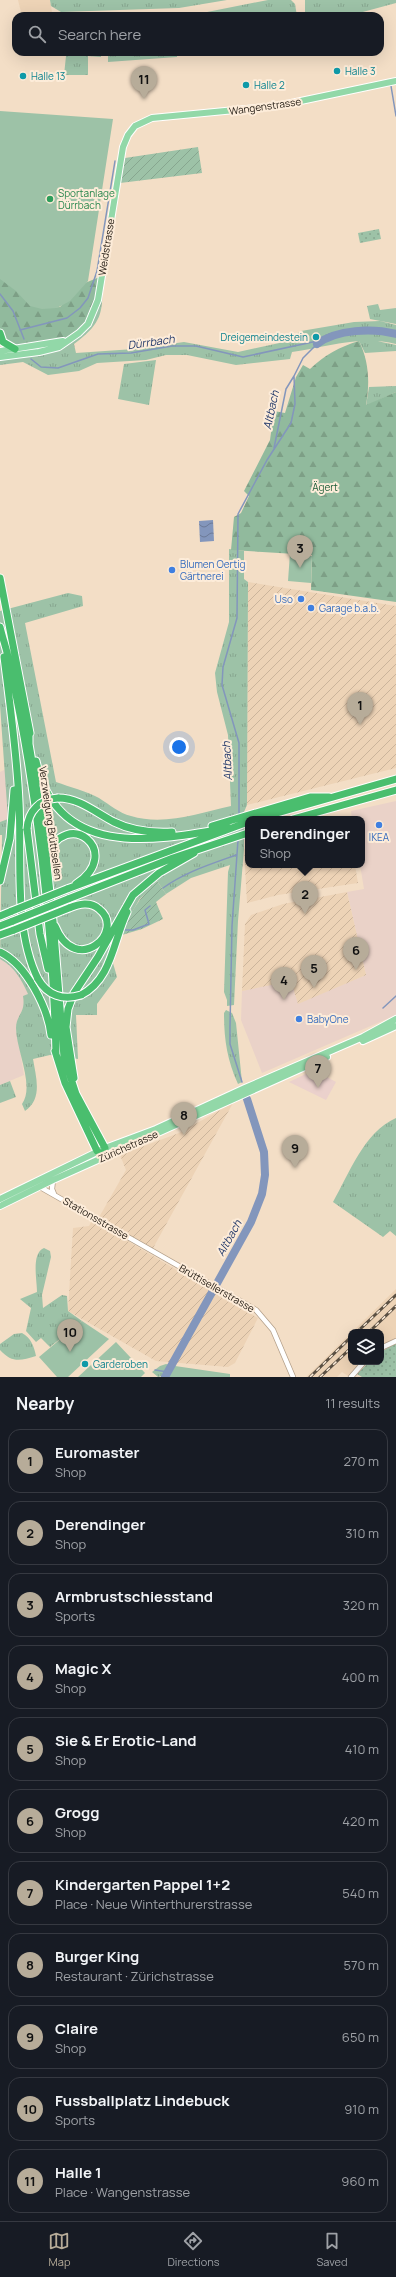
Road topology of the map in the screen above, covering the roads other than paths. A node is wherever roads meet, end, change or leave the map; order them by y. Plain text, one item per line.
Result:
1 (396, 81) edge
2 (135, 126) joint
3 (0, 336) edge
4 (70, 339) junction
5 (15, 349) junction
6 (0, 350) edge
7 (11, 356) junction
8 (0, 357) edge
9 (0, 578) edge
10 (0, 628) edge
11 (2, 639) junction
12 (29, 729) junction
13 (14, 750) junction
14 (396, 779) edge
15 (396, 790) edge
16 (329, 797) junction
17 (245, 816) edge
18 (245, 816) edge
19 (266, 816) edge
20 (304, 816) edge
21 (245, 823) edge
22 (230, 827) junction
23 (245, 835) edge
24 (194, 853) junction
25 (47, 859) junction
26 (0, 880) edge
27 (142, 888) junction
28 (67, 889) junction
29 (0, 916) edge
30 (53, 921) junction
31 (0, 926) edge
32 (0, 936) edge
33 (0, 952) edge
34 (52, 987) junction
35 (396, 1019) edge
36 (396, 1026) edge
37 (56, 1054) junction
38 (257, 1086) junction
39 (82, 1103) junction
40 (105, 1148) junction
41 (97, 1151) junction
42 (104, 1156) junction
43 (53, 1180) junction
44 (38, 1184) junction
45 (54, 1194) junction
46 (0, 1199) edge
47 (0, 1206) edge
48 (152, 1250) joint
49 (396, 1341) edge
50 (384, 1347) edge
51 (361, 1365) edge
52 (293, 1377) edge
53 (351, 1377) edge

1 - 2 main road, Wangenstrasse
2 - 4 main road, Weidstrasse
3 - 5 highway
3 - 6 highway
4 - 5 main road, Weidstrasse
4 - 7 main road, Weidstrasse
5 - 6 main road, Weidstrasse
6 - 7 main road
7 - 8 main road, Weidstrasse
9 - 12 highway
10 - 11 highway
11 - 13 highway
11 - 34 highway
12 - 22 highway
12 - 25 highway, Verzweigung Brüttisellen
13 - 26 highway
13 - 27 highway, bridge
14 - 16 highway
15 - 20 highway
16 - 17 highway, bridge
16 - 19 highway
18 - 34 highway, bridge
21 - 22 highway
22 - 28 highway
23 - 24 highway
24 - 27 highway
24 - 31 highway, bridge
25 - 28 highway
25 - 30 highway, Verzweigung Brüttisellen
27 - 39 highway
28 - 29 highway, bridge
30 - 32 highway, bridge
30 - 39 highway, Verzweigung Brüttisellen
33 - 37 highway
34 - 37 highway
35 - 38 main road
36 - 38 main road
37 - 41 highway
38 - 40 main road, Zürichstrasse
38 - 42 main road, Zürichstrasse
39 - 40 highway
40 - 41 main road, Zürichstrasse
40 - 42 highway
41 - 42 highway
41 - 44 main road, Zürichstrasse
42 - 43 main road, Zürichstrasse
43 - 44 main road, Zürichstrasse
43 - 45 street
44 - 45 street, Stationsstrasse
44 - 46 main road, Zürichstrasse
44 - 47 main road, Zürichstrasse
45 - 48 street, Stationsstrasse
48 - 52 street, Brüttisellerstrasse
49 - 50 street
51 - 53 street

